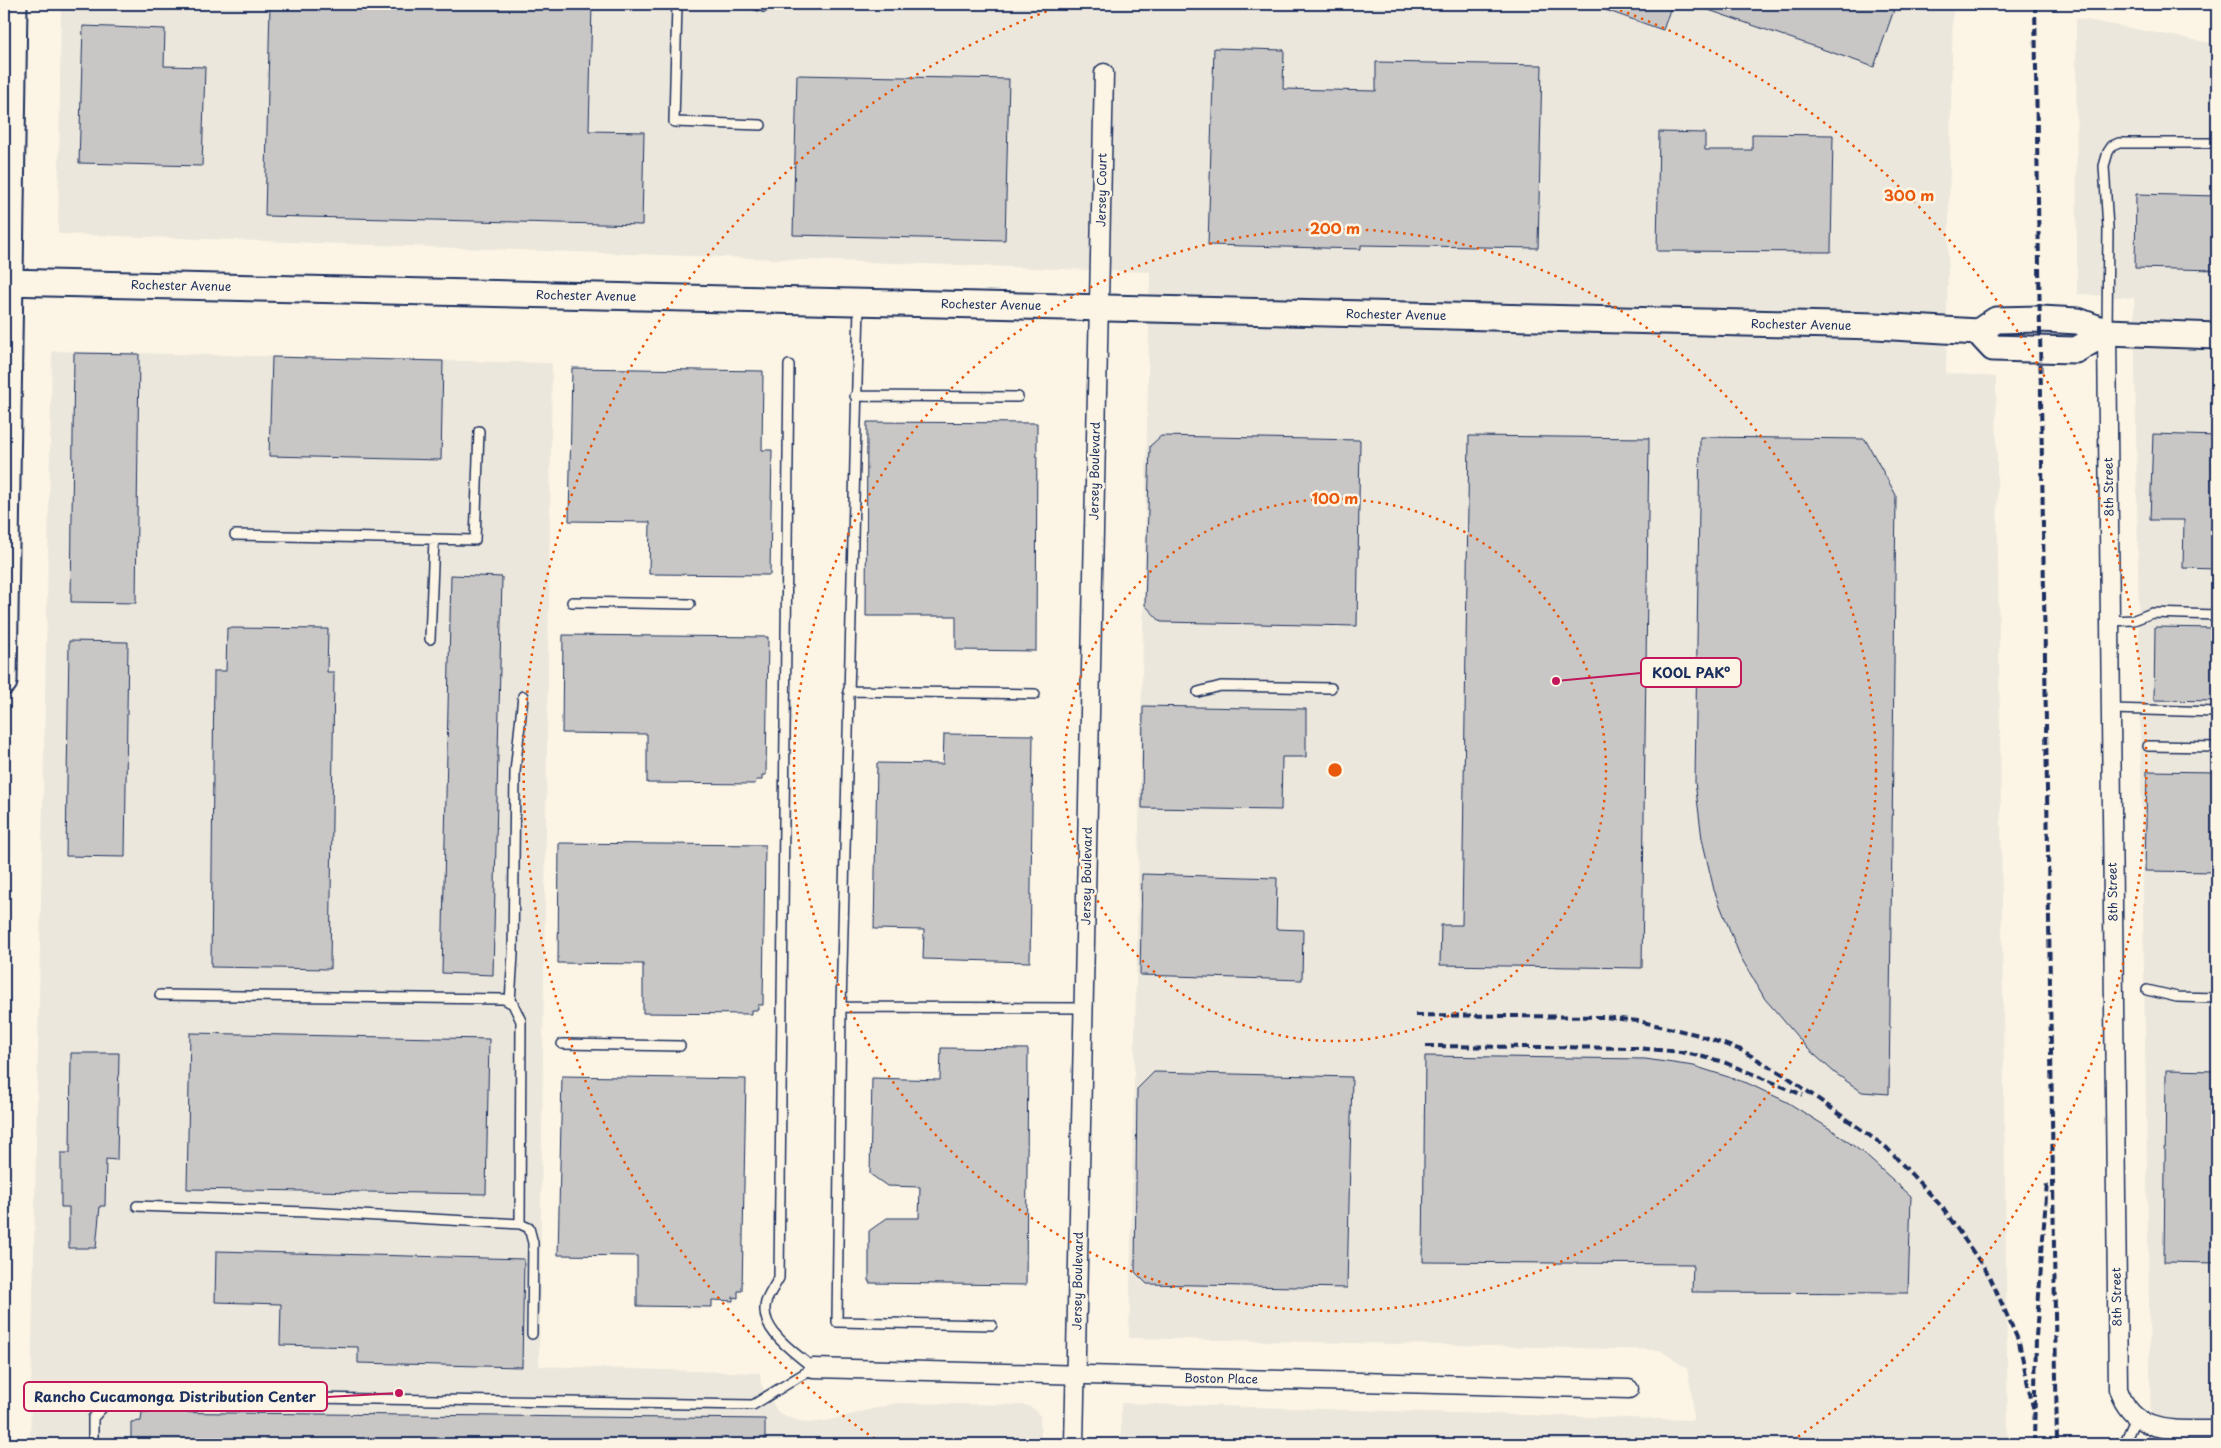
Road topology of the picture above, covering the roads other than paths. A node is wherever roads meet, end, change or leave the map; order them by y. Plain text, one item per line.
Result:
1 (14, 4) edge
2 (677, 4) edge
3 (754, 4) edge
4 (764, 7) dead end
5 (1104, 73) dead end
6 (761, 125) dead end
7 (2217, 143) edge
8 (7, 282) edge
9 (859, 302) junction
10 (1099, 308) junction
11 (2107, 332) junction
12 (2217, 336) edge
13 (789, 365) dead end
14 (855, 396) junction
15 (1018, 398) dead end
16 (479, 431) dead end
17 (235, 535) dead end
18 (434, 539) junction
19 (572, 602) dead end
20 (690, 604) dead end
21 (2217, 615) edge
22 (2110, 621) junction
23 (430, 639) dead end
24 (4, 682) edge
25 (1331, 688) dead end
26 (848, 691) junction
27 (1198, 692) dead end
28 (1035, 694) dead end
29 (523, 696) dead end
30 (2111, 709) junction
31 (2217, 712) edge
32 (2148, 746) dead end
33 (2217, 747) edge
34 (2147, 990) dead end
35 (160, 995) dead end
36 (2217, 998) edge
37 (510, 1002) junction
38 (841, 1007) junction
39 (1084, 1008) junction
40 (562, 1044) dead end
41 (680, 1046) dead end
42 (137, 1206) dead end
43 (520, 1224) junction
44 (992, 1325) dead end
45 (532, 1334) dead end
46 (813, 1368) junction
47 (1076, 1375) junction
48 (1630, 1389) dead end
49 (2136, 1417) junction
50 (2217, 1430) edge
51 (93, 1444) edge
52 (1074, 1444) edge
53 (2124, 1444) edge

1 - 8 main road
2 - 6 lane
3 - 4 lane
5 - 10 street, Jersey Court
7 - 11 lane
8 - 9 main road, Rochester Avenue
8 - 24 main road
9 - 10 main road, Rochester Avenue
9 - 14 lane
10 - 11 main road, Rochester Avenue
10 - 39 street, Jersey Boulevard
11 - 12 main road, Rochester Avenue
11 - 22 street, 8th Street
13 - 46 lane
14 - 15 lane
14 - 26 lane
16 - 18 lane
17 - 18 lane
18 - 23 lane
19 - 20 lane
21 - 22 lane
22 - 30 street, 8th Street
25 - 27 lane
26 - 28 lane
26 - 38 lane
29 - 37 lane
30 - 31 lane
30 - 49 street, 8th Street
32 - 33 lane
34 - 36 lane
35 - 37 lane
37 - 43 lane
38 - 39 lane
38 - 44 lane
39 - 47 street, Jersey Boulevard
40 - 41 lane
42 - 43 lane
43 - 45 lane
46 - 47 street, Boston Place
46 - 51 lane
47 - 48 street, Boston Place
47 - 52 street, Jersey Boulevard
49 - 50 street
49 - 53 lane

